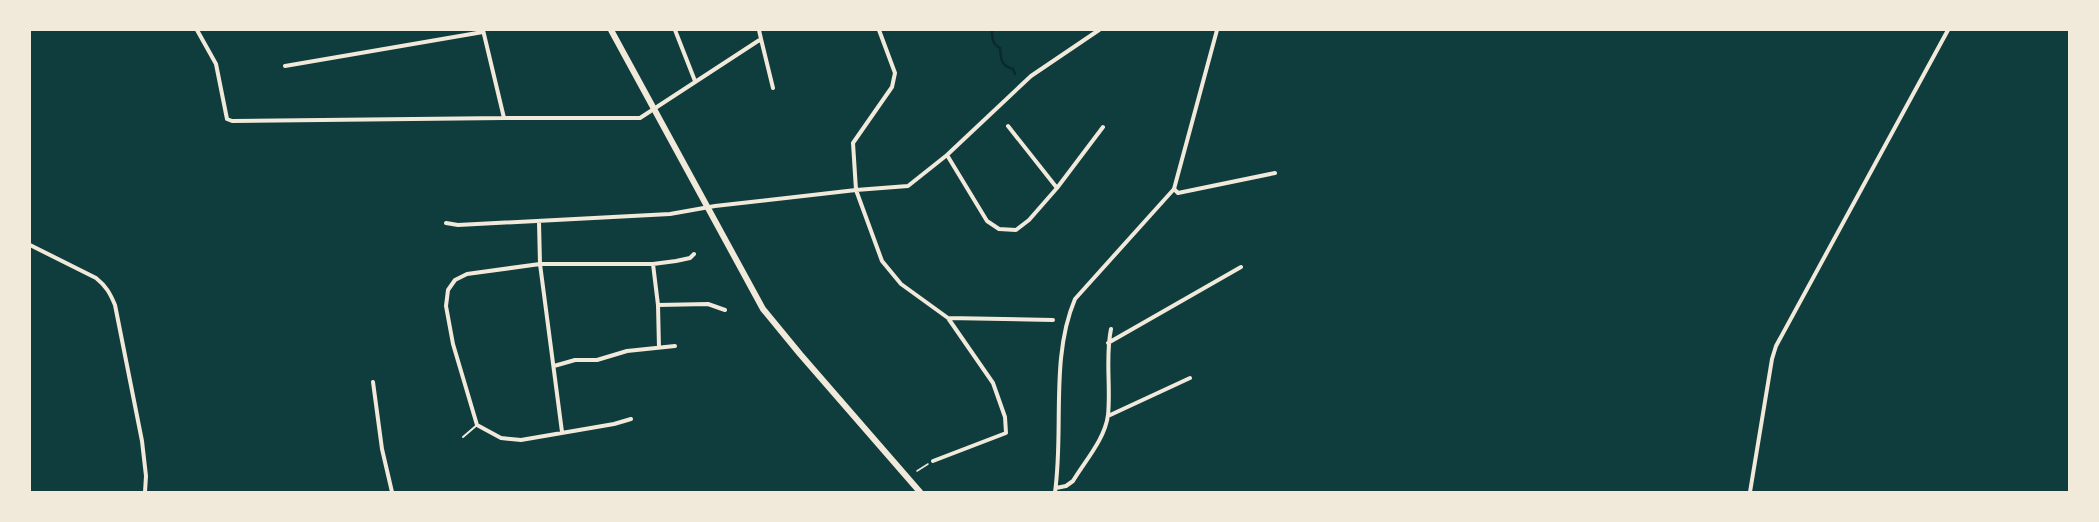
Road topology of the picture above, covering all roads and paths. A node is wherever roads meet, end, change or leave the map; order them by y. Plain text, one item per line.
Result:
1 (197, 30) edge
2 (611, 30) edge
3 (675, 30) edge
4 (759, 30) edge
5 (879, 30) edge
6 (1099, 30) edge
7 (1217, 30) edge
8 (1948, 30) edge
9 (483, 31) edge
10 (761, 39) junction
11 (285, 66) dead end
12 (695, 81) junction
13 (774, 88) dead end
14 (654, 110) junction
15 (504, 118) junction
16 (1008, 126) dead end
17 (1103, 127) dead end
18 (947, 155) junction
19 (1275, 173) dead end
20 (1057, 188) junction
21 (1174, 189) junction
22 (856, 190) junction
23 (707, 208) junction
24 (540, 222) junction
25 (446, 223) dead end
26 (30, 245) edge
27 (694, 254) dead end
28 (540, 264) junction
29 (653, 264) junction
30 (1241, 267) dead end
31 (658, 305) junction
32 (726, 310) dead end
33 (948, 318) junction
34 (1053, 320) dead end
35 (1112, 329) dead end
36 (1108, 343) junction
37 (675, 346) dead end
38 (658, 348) junction
39 (554, 366) junction
40 (1190, 378) dead end
41 (373, 382) dead end
42 (1108, 416) junction
43 (632, 419) dead end
44 (477, 425) junction
45 (562, 432) junction
46 (463, 437) dead end
47 (933, 461) joint
48 (917, 471) dead end
49 (1055, 490) edge
50 (145, 492) edge
51 (392, 492) edge
52 (920, 492) edge
53 (1750, 492) edge

1 - 15 street
2 - 14 main road
3 - 12 street
4 - 10 street
5 - 22 street
6 - 18 street
7 - 21 street
8 - 53 street
9 - 11 street
9 - 15 street
10 - 12 street
10 - 13 street
12 - 14 street
14 - 15 street
14 - 23 main road
16 - 20 street
17 - 20 street
18 - 20 street
18 - 22 street
19 - 21 street
21 - 49 street
22 - 23 street
22 - 33 street
23 - 24 street
23 - 52 main road
24 - 25 street
24 - 28 street
26 - 50 street
27 - 29 street
28 - 29 street
28 - 39 street
28 - 44 street
29 - 31 street
30 - 36 street
31 - 32 street
31 - 38 street
33 - 34 street
33 - 47 street
35 - 36 street
36 - 42 street
37 - 38 street
38 - 39 street
39 - 45 street
40 - 42 street
41 - 51 street
42 - 49 street
43 - 45 street
44 - 45 street
44 - 46 lane
47 - 48 path

